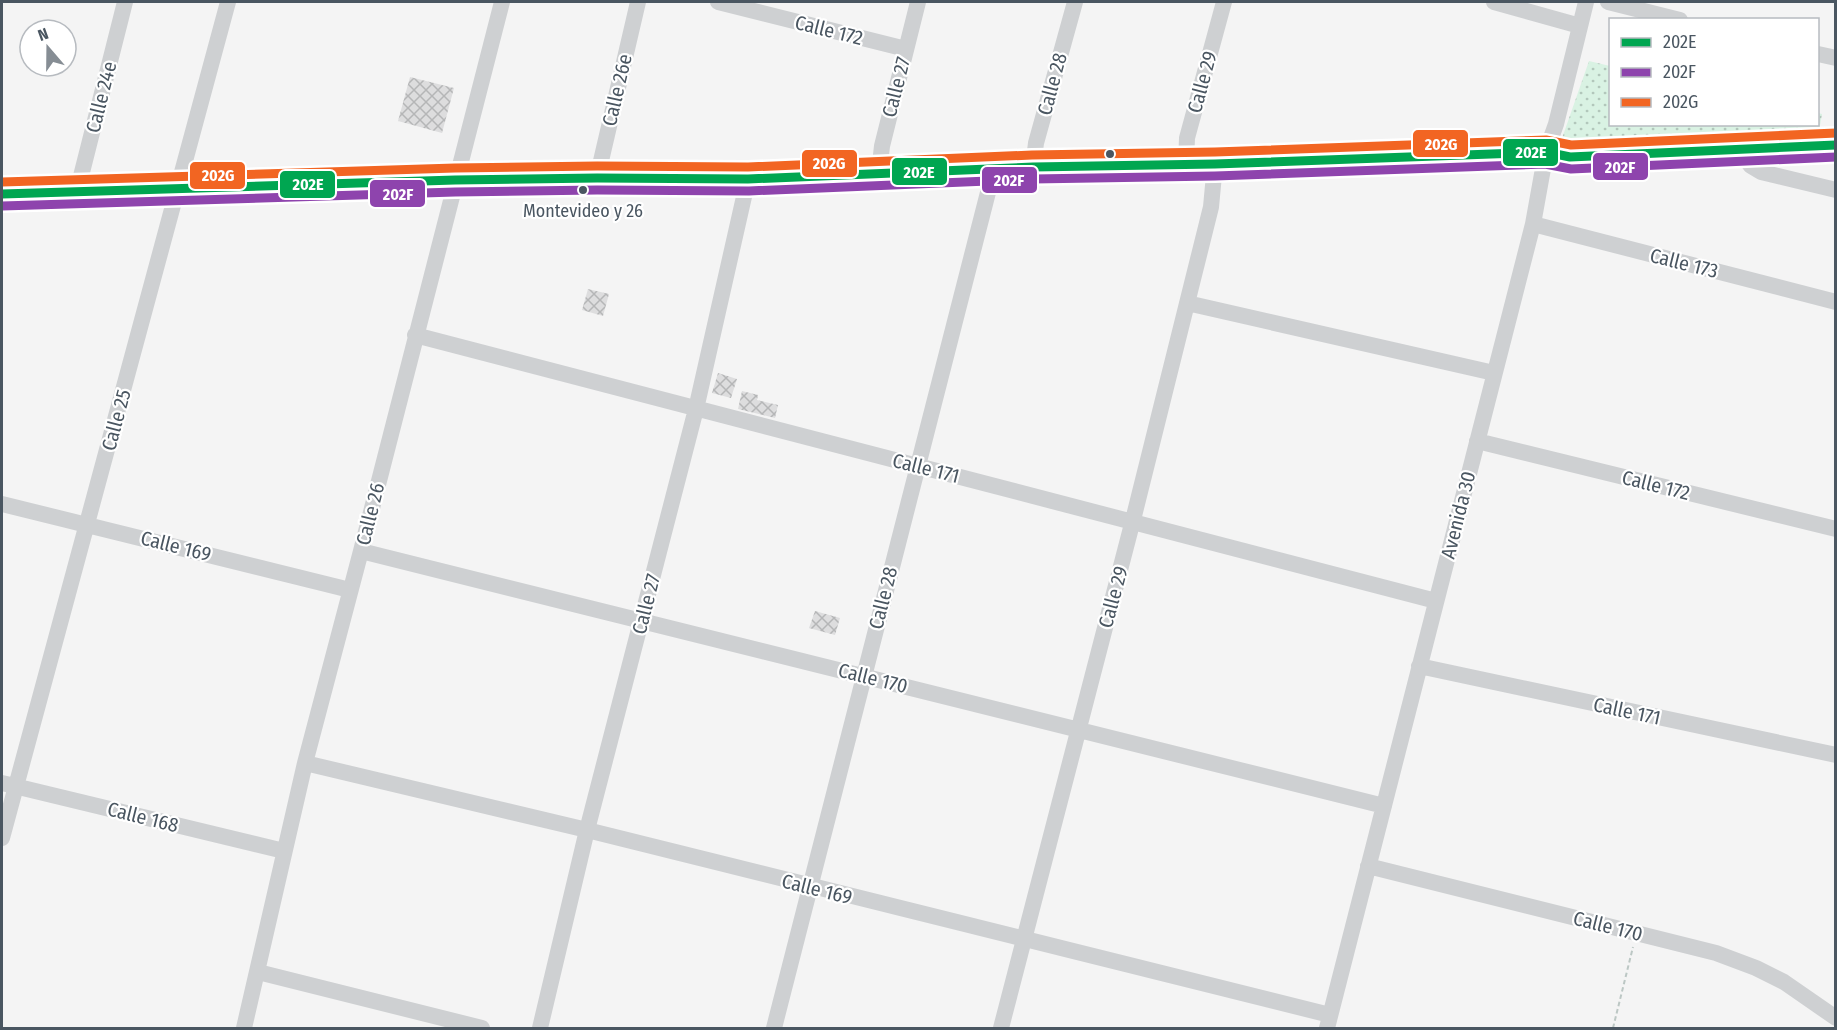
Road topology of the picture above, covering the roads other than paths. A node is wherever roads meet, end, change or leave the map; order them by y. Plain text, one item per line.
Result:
1 (125, 2) edge
2 (228, 2) edge
3 (502, 2) edge
4 (638, 2) edge
5 (718, 2) edge
6 (918, 2) edge
7 (1075, 2) edge
8 (1224, 2) edge
9 (1494, 2) edge
10 (1586, 2) edge
11 (1608, 2) edge
12 (1672, 18) edge
13 (1580, 26) junction
14 (906, 49) junction
15 (1819, 54) edge
16 (1836, 58) edge
17 (1836, 145) edge
18 (1737, 148) junction
19 (1546, 152) junction
20 (1186, 163) junction
21 (1215, 164) junction
22 (1034, 167) junction
23 (994, 169) junction
24 (879, 173) junction
25 (597, 178) junction
26 (748, 179) junction
27 (455, 180) junction
28 (179, 189) junction
29 (1836, 190) edge
30 (77, 192) junction
31 (2, 194) edge
32 (1533, 224) junction
33 (1836, 302) edge
34 (1187, 303) junction
35 (415, 335) junction
36 (1494, 373) junction
37 (696, 409) junction
38 (1477, 441) junction
39 (917, 466) junction
40 (2, 504) edge
41 (1133, 520) junction
42 (88, 524) junction
43 (1836, 529) edge
44 (361, 551) junction
45 (350, 590) junction
46 (1436, 602) junction
47 (641, 622) junction
48 (1419, 666) junction
49 (863, 675) junction
50 (1078, 730) junction
51 (1836, 755) edge
52 (305, 763) junction
53 (9, 784) edge
54 (1384, 806) junction
55 (587, 830) junction
56 (2, 838) edge
57 (284, 851) junction
58 (1368, 866) junction
59 (809, 887) junction
60 (1023, 939) junction
61 (258, 972) junction
62 (1836, 1018) edge
63 (1328, 1022) edge
64 (244, 1029) edge
65 (482, 1029) edge
66 (540, 1029) edge
67 (774, 1029) edge
68 (1001, 1029) edge

1 - 30 street, Calle 24e
2 - 28 street, Calle 25
3 - 27 street, Calle 26
4 - 25 street, Calle 26e
5 - 14 street, Calle 172
6 - 14 street, Calle 27
7 - 22 street, Calle 28
8 - 20 street, Calle 29
9 - 13 street
10 - 13 street, Avenida 30
11 - 12 street
13 - 19 street, Avenida 30
14 - 24 street, Calle 27
15 - 16 street
17 - 18 main road
18 - 19 main road
18 - 29 street
19 - 21 main road
19 - 32 street, Avenida 30
20 - 21 main road
20 - 22 main road
21 - 34 street, Calle 29
22 - 23 main road
23 - 24 main road
23 - 39 street, Calle 28
24 - 26 main road
25 - 26 main road
25 - 27 main road
26 - 37 street, Calle 27
27 - 28 main road
27 - 35 street, Calle 26
28 - 30 main road
28 - 42 street, Calle 25
30 - 31 main road
32 - 33 street, Calle 173
32 - 36 street, Avenida 30
34 - 36 street
34 - 41 street, Calle 29
35 - 37 street, Calle 171
35 - 44 street, Calle 26
36 - 38 street, Avenida 30
37 - 39 street, Calle 171
37 - 47 street, Calle 27
38 - 43 street, Calle 172
38 - 46 street, Avenida 30
39 - 41 street, Calle 171
39 - 49 street, Calle 28
40 - 42 street, Calle 169
41 - 46 street, Calle 171
41 - 50 street, Calle 29
42 - 45 street, Calle 169
42 - 53 street, Calle 25
44 - 45 street, Calle 26
44 - 47 street, Calle 170
45 - 52 street, Calle 26
46 - 48 street, Avenida 30
47 - 49 street, Calle 170
47 - 55 street, Calle 27
48 - 51 street, Calle 171
48 - 54 street, Avenida 30
49 - 50 street, Calle 170
49 - 59 street, Calle 28
50 - 54 street, Calle 170
50 - 60 street, Calle 29
52 - 55 street, Calle 169
52 - 57 street, Calle 26
53 - 56 street, Calle 25
53 - 57 street, Calle 168
54 - 58 street, Avenida 30
55 - 59 street, Calle 169
55 - 66 street, Calle 27
57 - 61 street, Calle 26
58 - 62 street, Calle 170
58 - 63 street, Avenida 30
59 - 60 street, Calle 169
59 - 67 street, Calle 28
60 - 63 street, Calle 169
60 - 68 street, Calle 29
61 - 64 street, Calle 26
61 - 65 street

